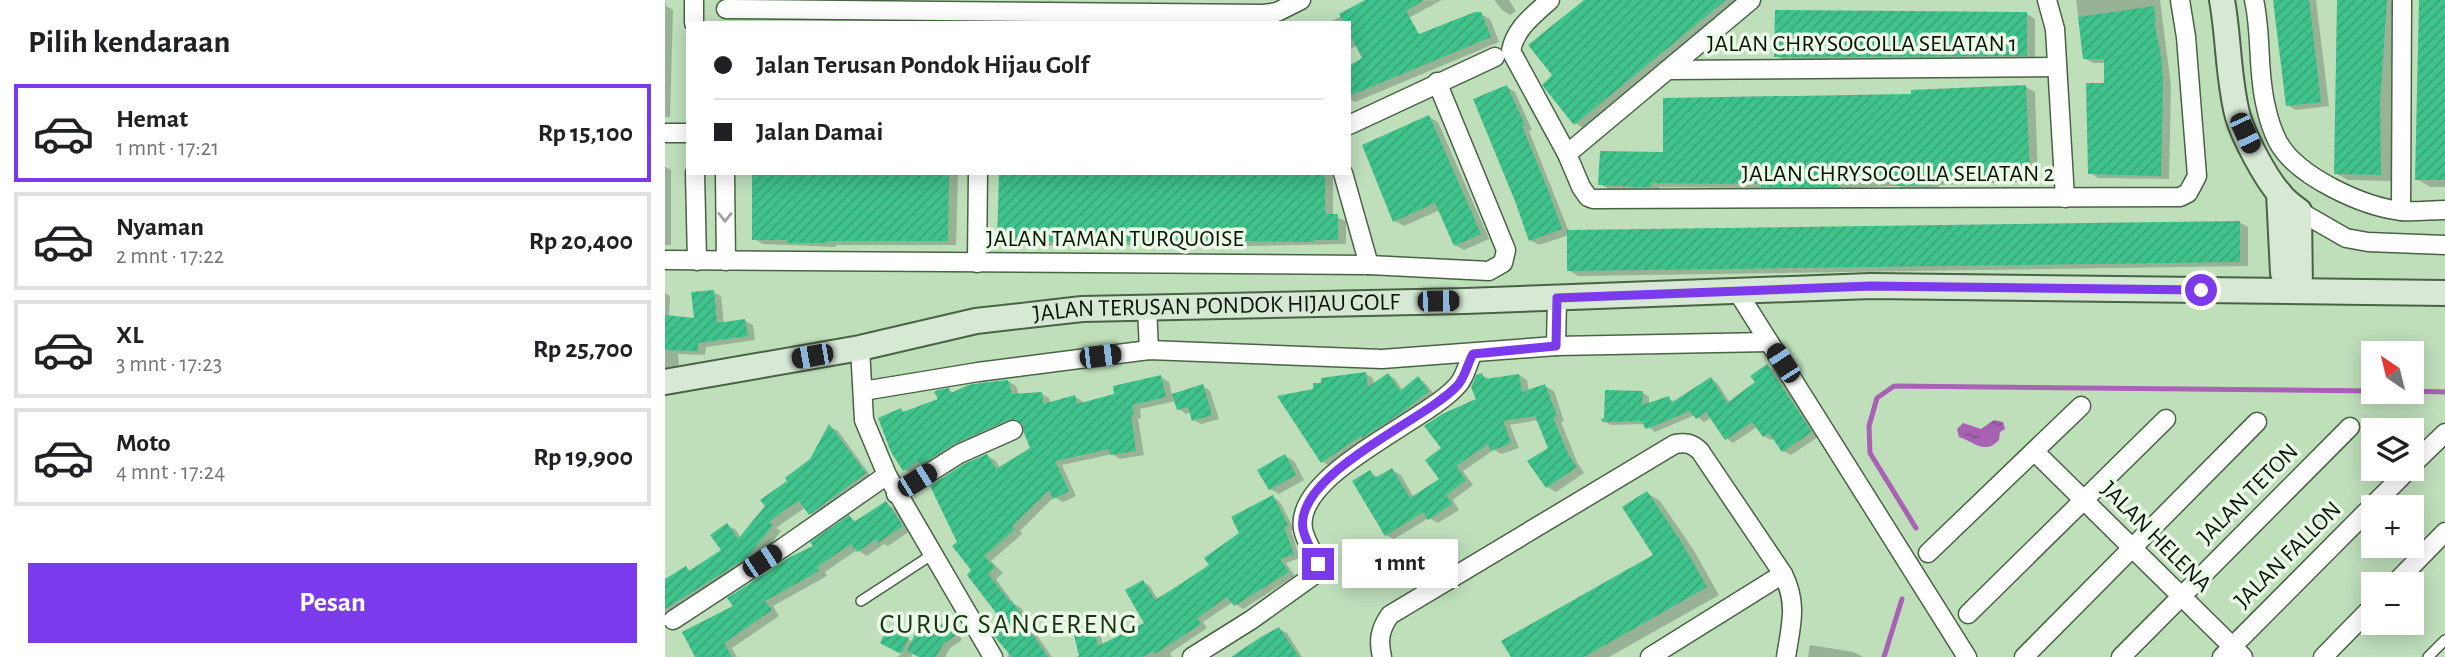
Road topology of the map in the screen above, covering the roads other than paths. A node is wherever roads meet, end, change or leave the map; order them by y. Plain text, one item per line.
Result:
1 (694, 0) edge
2 (1301, 0) edge
3 (1551, 0) edge
4 (1751, 0) edge
5 (2047, 0) edge
6 (2180, 0) edge
7 (2222, 0) edge
8 (2254, 0) edge
9 (2402, 0) edge
10 (1135, 6) edge
11 (726, 10) edge
12 (977, 17) edge
13 (1280, 17) edge
14 (694, 21) edge
15 (1495, 57) dead end
16 (2057, 67) junction
17 (1668, 70) junction
18 (1437, 82) junction
19 (1351, 124) edge
20 (665, 133) edge
21 (686, 133) edge
22 (1566, 154) junction
23 (695, 175) edge
24 (725, 175) edge
25 (978, 175) edge
26 (1344, 175) edge
27 (2279, 193) junction
28 (2065, 198) junction
29 (2445, 210) edge
30 (2299, 211) junction
31 (2401, 211) junction
32 (2445, 245) edge
33 (665, 260) edge
34 (697, 261) junction
35 (726, 261) junction
36 (977, 263) junction
37 (1369, 265) junction
38 (1737, 291) junction
39 (2292, 291) junction
40 (2445, 293) edge
41 (1557, 298) junction
42 (1147, 307) junction
43 (1769, 342) junction
44 (1556, 346) junction
45 (860, 348) junction
46 (1149, 349) junction
47 (1473, 354) junction
48 (665, 382) edge
49 (863, 391) junction
50 (2081, 406) dead end
51 (2166, 419) dead end
52 (2257, 422) dead end
53 (2350, 427) dead end
54 (1013, 430) dead end
55 (2445, 433) edge
56 (2034, 451) junction
57 (2424, 454) edge
58 (887, 475) junction
59 (2398, 481) edge
60 (896, 494) junction
61 (2083, 500) junction
62 (2445, 532) edge
63 (2132, 548) junction
64 (1929, 553) dead end
65 (933, 554) junction
66 (2406, 572) edge
67 (1783, 574) junction
68 (2181, 597) junction
69 (861, 601) dead end
70 (1968, 614) dead end
71 (2361, 618) edge
72 (673, 620) dead end
73 (2445, 640) edge
74 (2232, 654) edge
75 (991, 656) edge
76 (1192, 657) edge
77 (1382, 657) edge
78 (1650, 657) edge
79 (1786, 657) edge
80 (1967, 657) edge
81 (2024, 657) edge
82 (2121, 657) edge
83 (2323, 657) edge
84 (2428, 657) edge

1 - 14 street
2 - 13 street
3 - 22 street
4 - 17 street
5 - 16 street
6 - 28 street, JALAN CHRYSOCOLLA SELATAN 2
7 - 27 main road
8 - 31 street
9 - 31 street
10 - 12 street
10 - 13 street
11 - 12 street
15 - 18 street
16 - 17 street, JALAN CHRYSOCOLLA SELATAN 1
16 - 28 street
17 - 22 street
18 - 19 street
18 - 37 street, JALAN TAMAN TURQUOISE
20 - 21 street
22 - 28 street, JALAN CHRYSOCOLLA SELATAN 2
23 - 34 street
24 -> 35 street
25 - 36 street
26 - 37 street
27 - 30 main road
27 - 39 main road
29 - 31 street
30 - 32 street
30 - 39 main road
33 - 34 street, JALAN TAMAN TURQUOISE
34 - 35 street, JALAN TAMAN TURQUOISE
35 - 36 street, JALAN TAMAN TURQUOISE
36 - 37 street, JALAN TAMAN TURQUOISE
38 - 39 main road, JALAN TERUSAN PONDOK HIJAU GOLF
38 - 41 main road, JALAN TERUSAN PONDOK HIJAU GOLF
38 - 43 street
39 - 40 main road, JALAN TERUSAN PONDOK HIJAU GOLF
41 - 42 main road, JALAN TERUSAN PONDOK HIJAU GOLF
41 - 44 street
42 - 45 main road, JALAN TERUSAN PONDOK HIJAU GOLF
42 - 46 street
43 - 44 street
43 - 80 street
44 - 47 street
45 - 48 main road, JALAN TERUSAN PONDOK HIJAU GOLF
45 - 49 street
46 - 47 street
46 - 49 street
47 - 76 street
49 - 58 street
50 - 56 street
51 - 61 street
52 - 63 street
53 - 68 street, JALAN TETON
54 - 60 street
55 - 57 street, JALAN FALLON
56 - 61 street, JALAN HELENA
56 - 64 street
58 - 60 street
58 - 72 street
59 - 74 street, JALAN FALLON
60 - 65 street
61 - 63 street, JALAN HELENA
61 - 70 street
62 - 66 street
63 - 68 street, JALAN HELENA
63 - 81 street
65 - 69 lane
65 - 75 street
67 - 77 street
67 - 78 street
67 - 79 street
68 - 74 street, JALAN HELENA
68 - 82 street, JALAN TETON
71 - 83 street
73 - 84 lane

